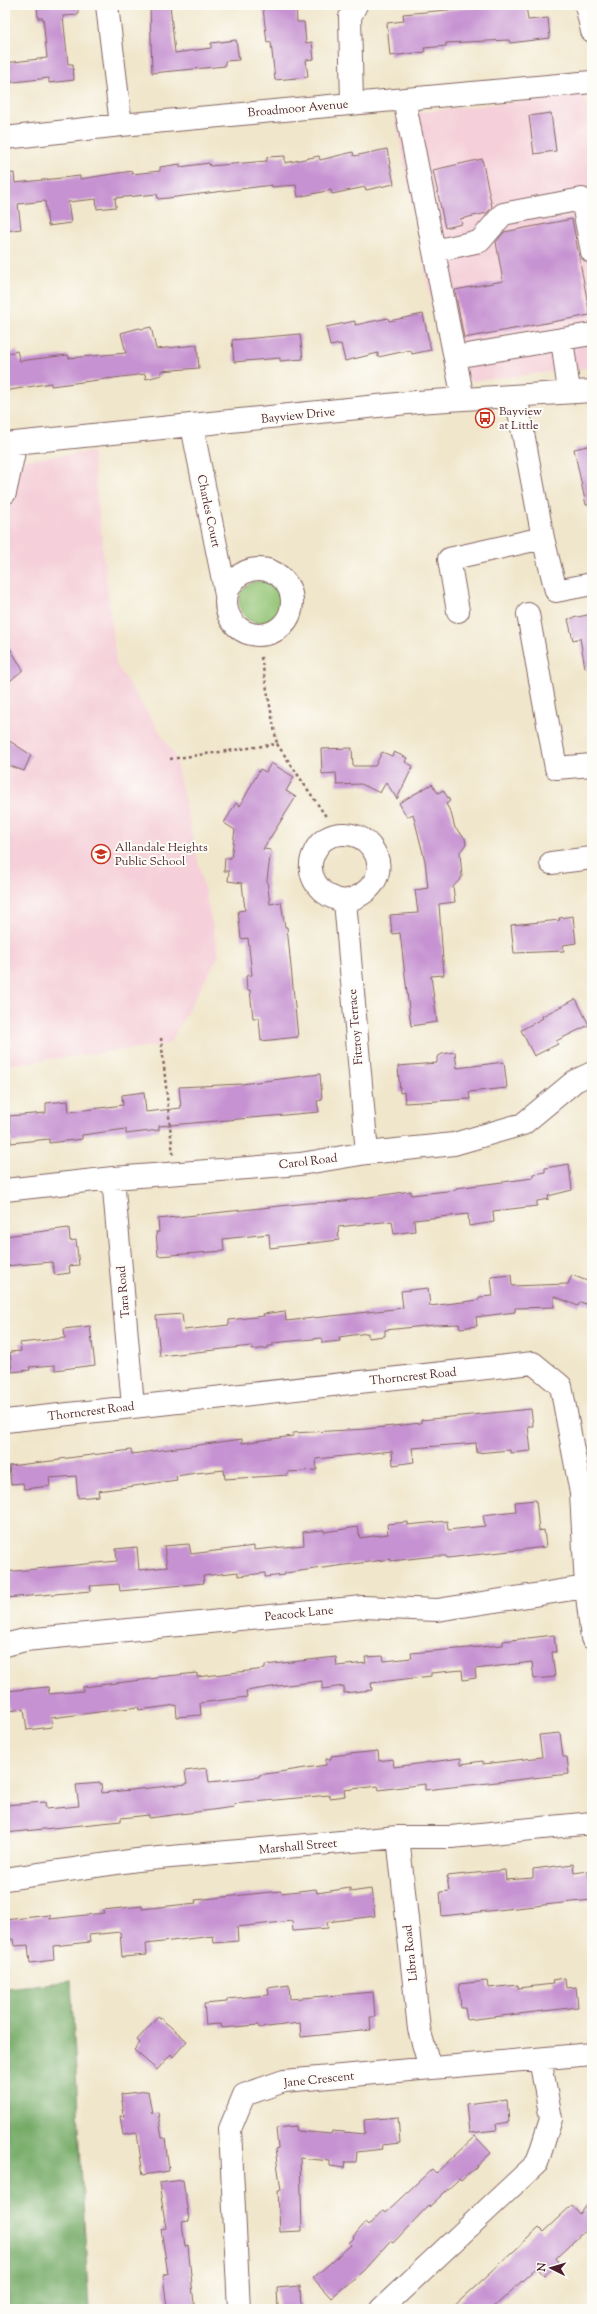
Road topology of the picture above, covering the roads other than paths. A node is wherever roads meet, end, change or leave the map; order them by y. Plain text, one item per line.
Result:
1 (107, 5) edge
2 (356, 5) edge
3 (586, 5) edge
4 (592, 31) edge
5 (592, 82) edge
6 (404, 99) junction
7 (352, 103) junction
8 (121, 125) junction
9 (5, 138) edge
10 (587, 198) edge
11 (434, 251) junction
12 (592, 252) edge
13 (592, 334) edge
14 (562, 339) junction
15 (455, 357) junction
16 (592, 391) edge
17 (569, 392) junction
18 (516, 396) junction
19 (463, 399) junction
20 (192, 426) junction
21 (10, 444) edge
22 (5, 493) edge
23 (543, 538) junction
24 (592, 584) edge
25 (226, 595) dead end
26 (458, 611) dead end
27 (528, 614) dead end
28 (592, 765) edge
29 (592, 858) edge
30 (551, 863) dead end
31 (345, 901) junction
32 (591, 1080) edge
33 (367, 1153) junction
34 (113, 1178) junction
35 (5, 1190) edge
36 (133, 1406) junction
37 (5, 1421) edge
38 (589, 1587) edge
39 (592, 1638) edge
40 (5, 1645) edge
41 (592, 1823) edge
42 (398, 1837) junction
43 (5, 1879) edge
44 (592, 2054) edge
45 (540, 2059) junction
46 (430, 2068) junction
47 (239, 2309) edge
48 (381, 2309) edge

1 - 8 street
2 - 7 street
3 - 4 street
5 - 6 street, Broadmoor Avenue
6 - 7 street, Broadmoor Avenue
6 - 11 street
7 - 8 street, Broadmoor Avenue
8 - 9 street, Broadmoor Avenue
10 - 11 street
10 - 12 street
11 - 15 street
13 - 14 street
14 - 15 street
14 - 17 street
15 - 19 street
16 - 17 street, Bayview Drive
17 - 18 street, Bayview Drive
18 - 19 street, Bayview Drive
18 - 23 street
19 - 20 street, Bayview Drive
20 - 21 street, Bayview Drive
20 - 25 street, Charles Court
21 - 22 street
23 - 24 street
23 - 26 street
27 - 28 street
29 - 30 street
31 - 31 street
31 - 33 street, Fitzroy Terrace
32 - 33 street, Carol Road
33 - 34 street, Carol Road
34 - 35 street, Carol Road
34 - 36 street, Tara Road
36 - 37 street, Thorncrest Road
36 - 38 street, Thorncrest Road
38 - 39 street, Thorncrest Road
38 - 40 street, Peacock Lane
41 - 42 street, Marshall Street
42 - 43 street, Marshall Street
42 - 46 street, Libra Road
44 - 45 street, Jane Crescent
45 - 46 street, Jane Crescent
45 - 48 street
46 - 47 street, Jane Crescent

